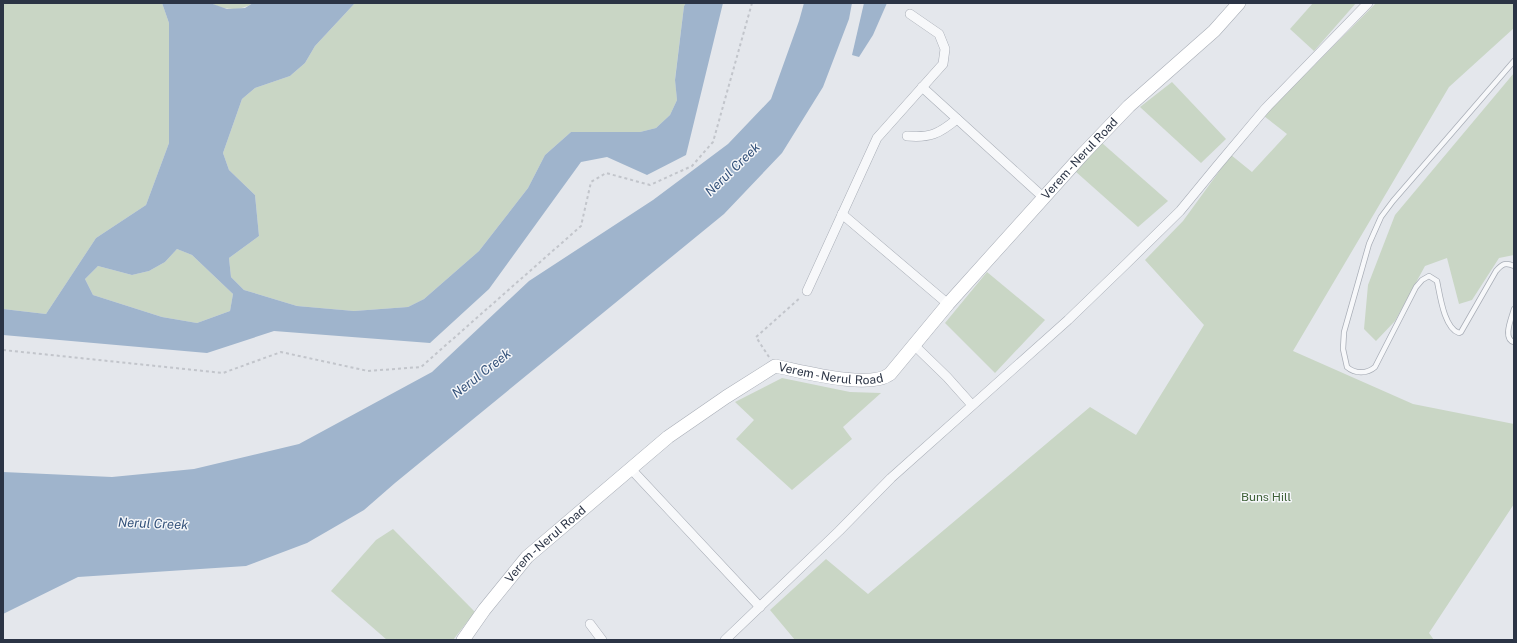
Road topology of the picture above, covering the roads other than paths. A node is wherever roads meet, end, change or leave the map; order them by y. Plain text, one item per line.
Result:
1 (1240, 3) edge
2 (1368, 3) edge
3 (910, 14) dead end
4 (1514, 61) edge
5 (922, 87) junction
6 (957, 119) junction
7 (907, 136) dead end
8 (1043, 197) junction
9 (842, 214) junction
10 (1514, 266) edge
11 (807, 292) road end
12 (948, 304) junction
13 (1514, 309) edge
14 (1514, 342) edge
15 (914, 345) junction
16 (972, 405) junction
17 (631, 469) junction
18 (760, 606) junction
19 (590, 624) dead end
20 (463, 640) edge
21 (602, 640) edge
22 (726, 640) edge

1 - 8 main road, Verem - Nerul Road
2 - 16 street
3 - 5 street
4 - 10 lane
5 - 6 street
5 - 9 street
6 - 7 street
6 - 8 street
8 - 12 main road, Verem - Nerul Road
9 - 11 street
9 - 12 street
12 - 15 main road, Verem - Nerul Road
13 - 14 lane
15 - 16 street
15 - 17 main road, Verem - Nerul Road
16 - 18 street
17 - 18 street
17 - 20 main road, Verem - Nerul Road
18 - 22 street
19 - 21 street

